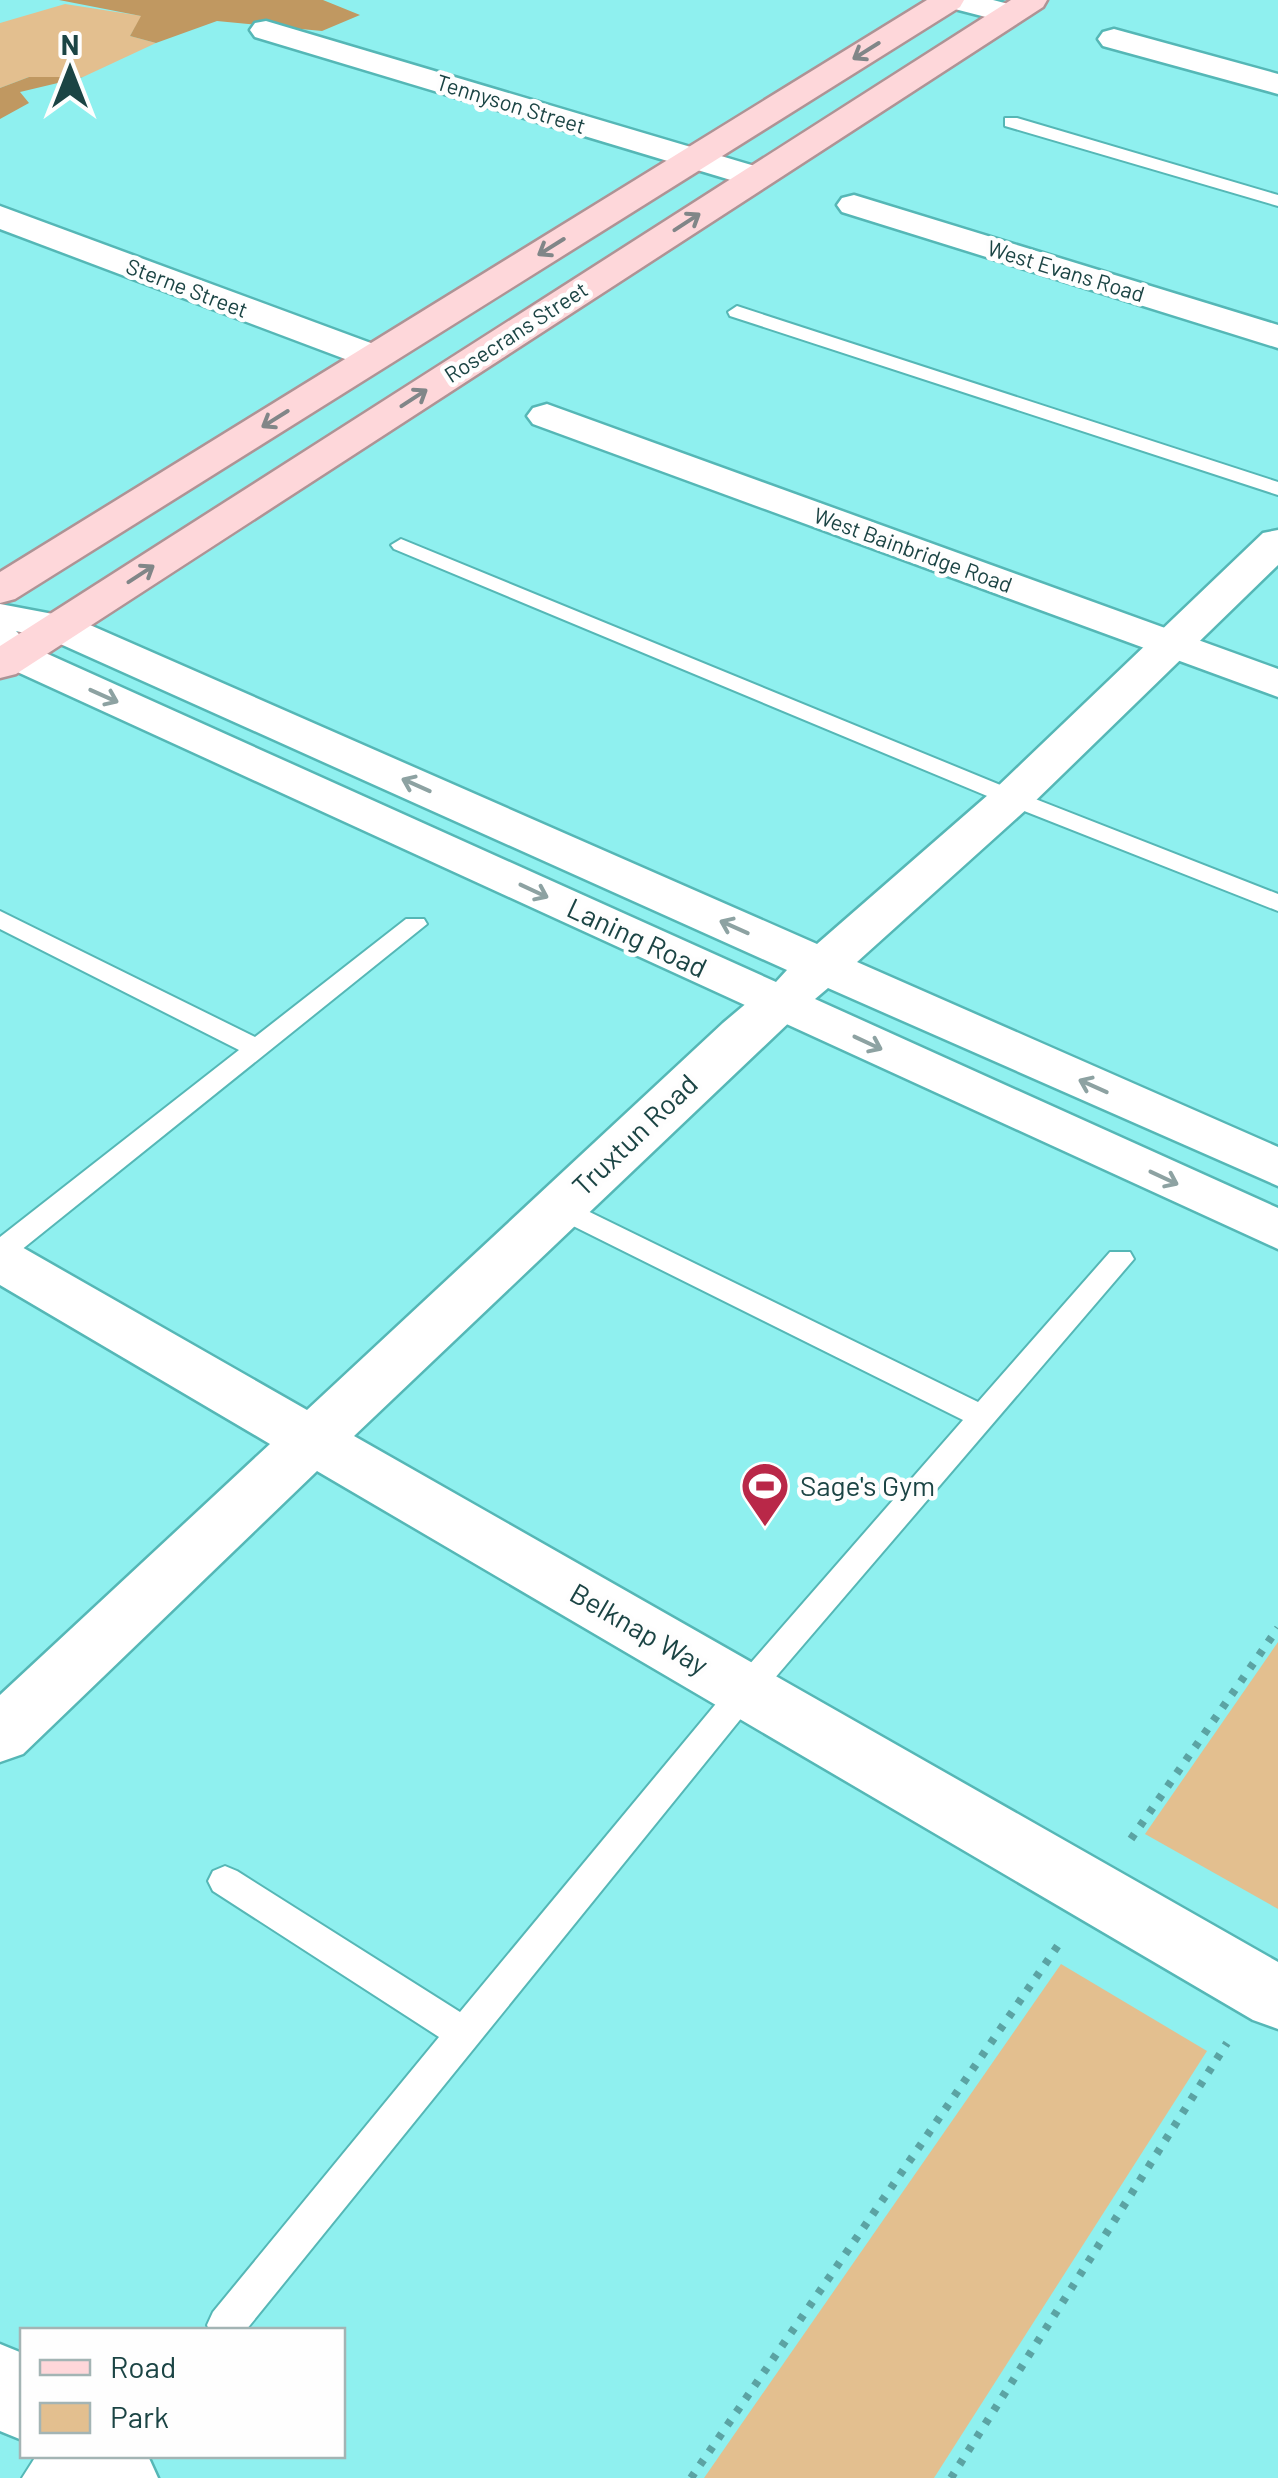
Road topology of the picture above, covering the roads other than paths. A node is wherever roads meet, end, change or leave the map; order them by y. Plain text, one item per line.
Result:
1 (949, 0) edge
2 (958, 0) edge
3 (1020, 7) edge
4 (266, 30) dead end
5 (1114, 38) dead end
6 (1278, 84) edge
7 (1011, 122) dead end
8 (693, 159) junction
9 (756, 178) junction
10 (1278, 201) edge
11 (854, 204) dead end
12 (0, 216) edge
13 (737, 312) dead end
14 (1278, 337) edge
15 (374, 358) junction
16 (547, 416) dead end
17 (1278, 489) edge
18 (1278, 542) edge
19 (401, 545) dead end
20 (0, 590) edge
21 (59, 627) junction
22 (4, 644) edge
23 (1174, 645) junction
24 (1278, 684) edge
25 (1012, 798) junction
26 (1278, 903) edge
27 (0, 919) edge
28 (416, 924) dead end
29 (823, 966) junction
30 (779, 1003) junction
31 (258, 1049) junction
32 (1278, 1168) edge
33 (559, 1207) junction
34 (1278, 1230) edge
35 (0, 1252) edge
36 (1120, 1259) dead end
37 (0, 1260) edge
38 (982, 1417) junction
39 (310, 1439) junction
40 (746, 1691) junction
41 (0, 1735) edge
42 (225, 1881) dead end
43 (1270, 1993) edge
44 (464, 2034) junction
45 (226, 2325) dead end
46 (0, 2382) edge
47 (20, 2399) edge
48 (60, 2458) edge
49 (93, 2458) edge
50 (42, 2478) edge
51 (118, 2478) edge

1 -> 8 main road, Rosecrans Street
2 - 3 street
3 - 9 main road, Rosecrans Street
4 - 8 street, Tennyson Street
5 - 6 street
7 - 10 lane
8 - 9 street, Tennyson Street
8 -> 15 main road, Rosecrans Street
21 -> 9 main road, Rosecrans Street
11 - 14 street, West Evans Road
12 - 15 street, Sterne Street
13 - 17 lane
15 -> 20 main road, Rosecrans Street
16 - 23 street, West Bainbridge Road
18 - 23 street, Truxtun Road
19 - 25 lane
21 - 22 main road, Rosecrans Street
29 -> 21 street, Laning Road
22 -> 30 street, Laning Road
23 - 24 street, West Bainbridge Road
23 - 25 street, Truxtun Road
25 - 26 lane
25 - 29 street, Truxtun Road
27 - 31 lane
28 - 31 lane
29 - 30 street, Truxtun Road
32 -> 29 street, Laning Road
30 - 33 street, Truxtun Road
30 -> 34 street, Laning Road
31 - 35 lane
33 - 38 lane
33 - 39 street, Truxtun Road
36 - 38 lane
37 - 39 street, Belknap Way
38 - 40 lane
39 - 40 street, Belknap Way
39 - 41 street, Truxtun Road
40 - 43 street, Belknap Way
40 - 44 lane
42 - 44 lane
44 - 45 lane
46 - 47 street
48 - 50 lane
49 - 51 street

